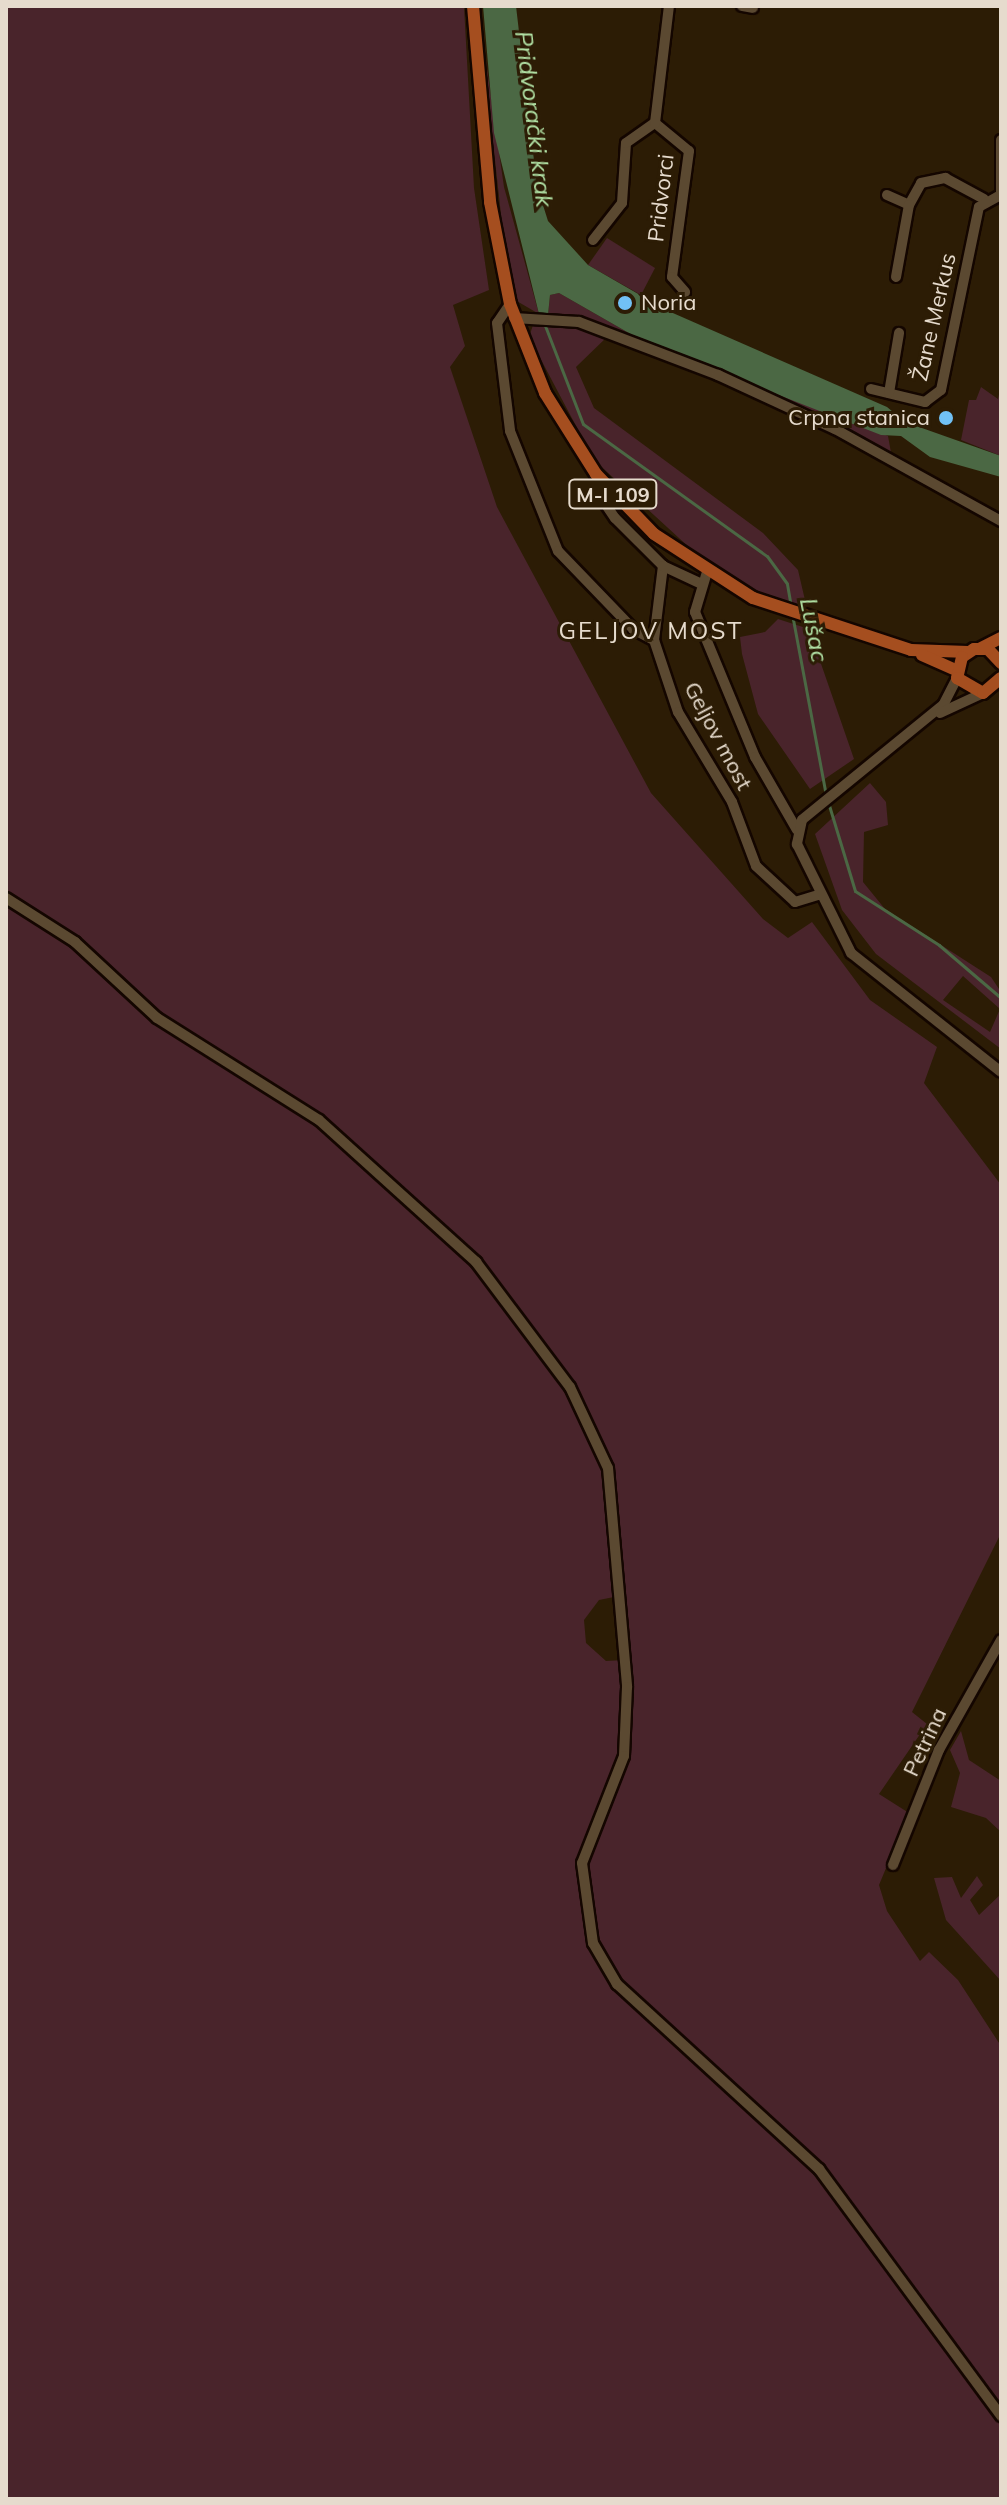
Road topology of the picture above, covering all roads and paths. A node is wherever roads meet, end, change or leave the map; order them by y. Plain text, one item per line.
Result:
1 (473, 6) edge
2 (669, 6) edge
3 (655, 123) junction
4 (1001, 140) edge
5 (1001, 194) edge
6 (887, 195) dead end
7 (984, 199) junction
8 (909, 205) junction
9 (593, 240) dead end
10 (896, 277) dead end
11 (685, 292) dead end
12 (510, 304) junction
13 (514, 318) junction
14 (899, 333) dead end
15 (871, 389) dead end
16 (889, 393) junction
17 (610, 490) junction
18 (1001, 521) edge
19 (663, 566) junction
20 (707, 572) junction
21 (699, 583) junction
22 (1001, 638) edge
23 (654, 640) junction
24 (911, 650) junction
25 (974, 650) junction
26 (1001, 663) edge
27 (958, 675) junction
28 (1001, 678) edge
29 (991, 692) edge
30 (924, 721) junction
31 (797, 830) junction
32 (818, 895) junction
33 (6, 898) edge
34 (1001, 1072) edge
35 (1001, 1640) edge
36 (893, 1865) dead end
37 (1001, 2416) edge

1 - 12 main road, M-I 109
2 - 3 street, Pridvorci
3 - 9 street, Pridvorci
3 - 11 street, Pridvorci
4 - 5 street
5 - 7 street
6 - 8 street
7 - 8 street
7 - 16 street, Žane Merkus
8 - 10 street
12 - 13 main road, M-I 109
12 - 23 street
13 - 17 main road, M-I 109
13 - 18 street
14 - 16 street
15 - 16 street, Žane Merkus
17 - 19 street
17 - 20 main road, M-I 109
19 - 21 street
19 - 23 street, Geljov most
20 - 21 street
20 - 24 main road, M-I 109
21 - 31 street
22 - 25 main road, M-I 109
23 - 32 street, Geljov most
24 - 25 main road, M-I 109
24 - 27 main road, M-I 109
25 - 26 main road
25 - 27 main road
27 - 29 main road, M-I 109
27 - 30 street
28 - 29 main road
29 - 30 street
30 - 31 street
31 - 32 street
32 - 34 street
33 - 37 street
35 - 36 street, Petrina

